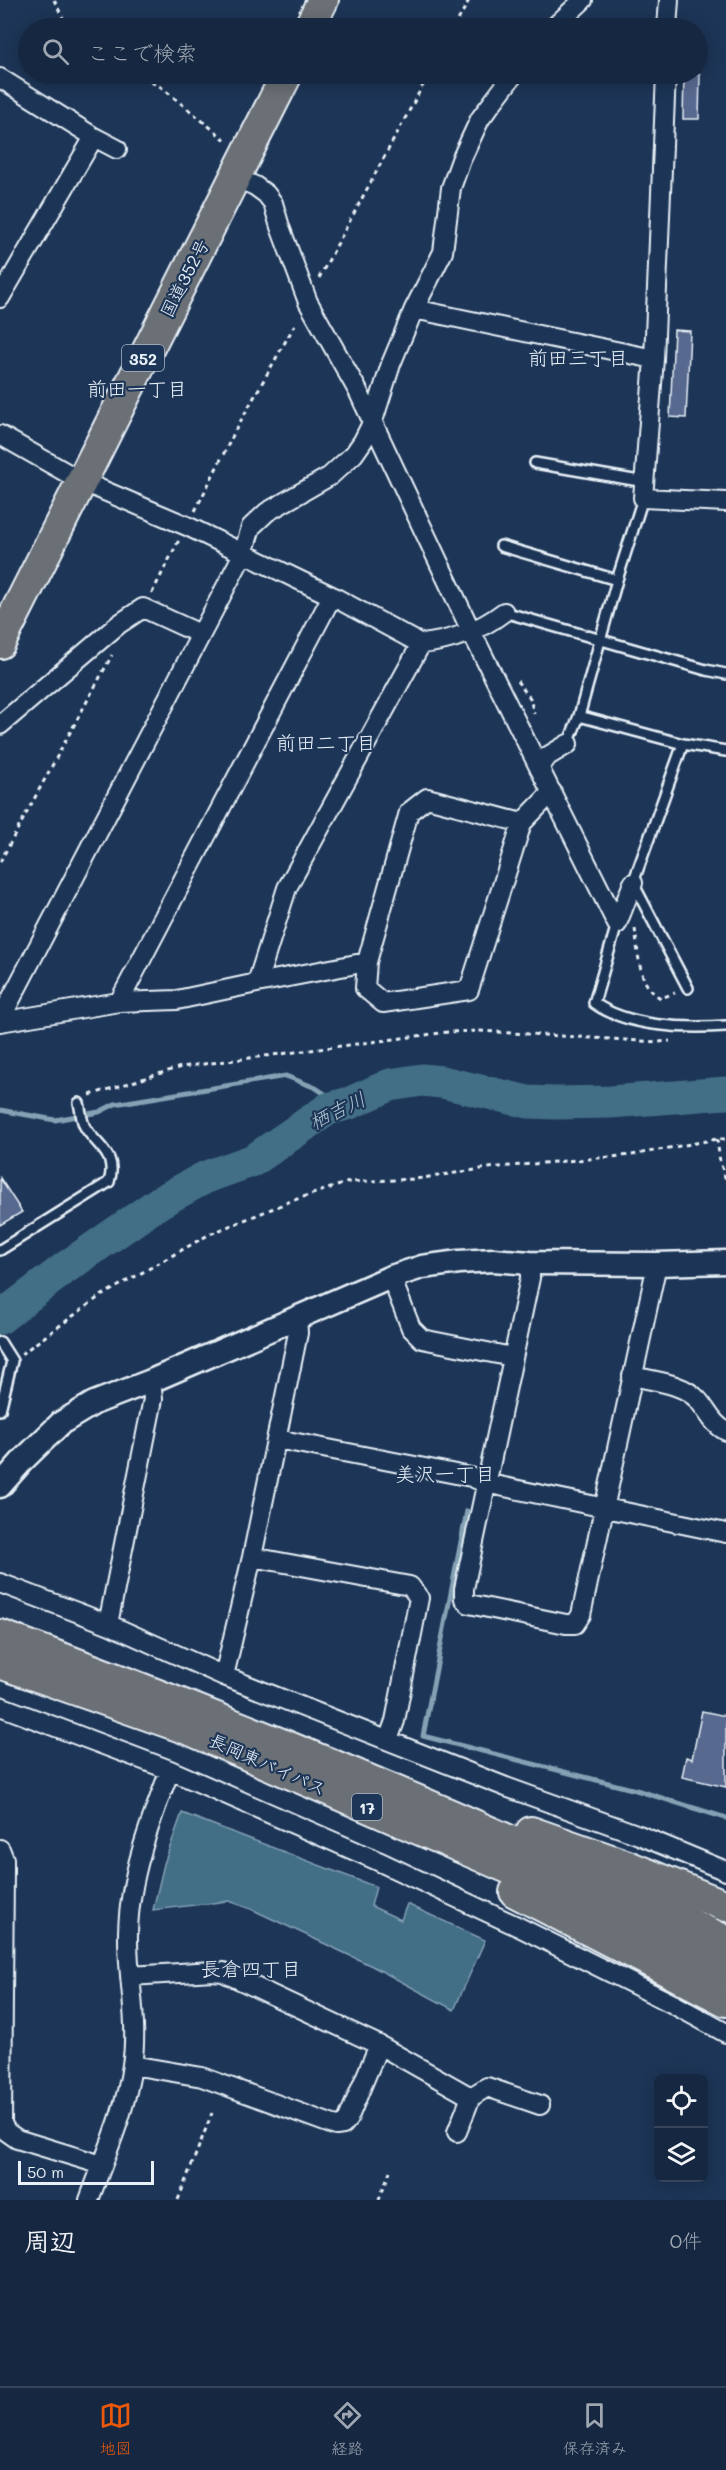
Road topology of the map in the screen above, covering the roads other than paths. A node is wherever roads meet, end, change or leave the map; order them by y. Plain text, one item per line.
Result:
1 (323, 0) edge
2 (583, 0) edge
3 (669, 0) edge
4 (314, 18) edge
5 (564, 18) edge
6 (668, 18) edge
7 (0, 78) edge
8 (281, 84) edge
9 (506, 84) edge
10 (666, 84) edge
11 (94, 137) junction
12 (117, 149) dead end
13 (240, 167) junction
14 (0, 298) edge
15 (414, 309) junction
16 (654, 359) junction
17 (373, 421) junction
18 (0, 435) edge
19 (535, 463) dead end
20 (81, 481) junction
21 (644, 490) junction
22 (726, 502) edge
23 (501, 546) dead end
24 (243, 554) junction
25 (617, 580) junction
26 (332, 596) junction
27 (504, 612) joint
28 (472, 633) junction
29 (200, 634) junction
30 (599, 640) junction
31 (0, 643) edge
32 (421, 644) junction
33 (726, 674) edge
34 (579, 716) junction
35 (0, 725) edge
36 (568, 744) joint
37 (683, 744) junction
38 (726, 751) edge
39 (539, 768) junction
40 (552, 792) junction
41 (522, 823) junction
42 (633, 883) junction
43 (617, 924) junction
44 (367, 962) junction
45 (257, 983) junction
46 (688, 988) dead end
47 (119, 1002) junction
48 (0, 1021) edge
49 (726, 1026) edge
50 (79, 1102) road end
51 (0, 1250) edge
52 (726, 1262) edge
53 (530, 1263) junction
54 (657, 1264) junction
55 (391, 1277) junction
56 (297, 1316) junction
57 (0, 1342) edge
58 (512, 1357) junction
59 (632, 1376) junction
60 (151, 1381) junction
61 (0, 1410) edge
62 (726, 1431) edge
63 (277, 1439) junction
64 (485, 1483) junction
65 (0, 1486) edge
66 (603, 1509) junction
67 (726, 1533) edge
68 (252, 1557) junction
69 (0, 1583) edge
70 (108, 1624) junction
71 (0, 1635) edge
72 (0, 1662) edge
73 (224, 1676) junction
74 (75, 1690) junction
75 (0, 1706) edge
76 (388, 1740) junction
77 (170, 1770) junction
78 (369, 1780) junction
79 (0, 1850) edge
80 (726, 1870) edge
81 (726, 1906) edge
82 (726, 1941) edge
83 (726, 1969) edge
84 (130, 1976) junction
85 (726, 2001) edge
86 (726, 2033) edge
87 (380, 2045) junction
88 (132, 2065) junction
89 (471, 2097) junction
90 (540, 2105) dead end
91 (457, 2132) dead end
92 (102, 2164) junction
93 (89, 2200) edge

1 - 4 highway
2 - 5 street
3 - 6 street
7 - 11 street
8 - 13 highway, 国道352号 / 352
9 - 15 street
10 - 16 street
11 - 12 street
11 - 14 street
13 - 17 street
13 - 20 highway, 国道352号 / 352
15 - 16 street
15 - 17 street
16 - 21 street
17 - 24 street
17 - 28 street
18 - 20 street
19 - 21 lane
20 - 24 street
20 - 31 highway, 国道352号 / 352
21 - 22 street
21 - 25 lane
23 - 25 lane
24 - 26 street
24 - 29 street
25 - 30 lane
26 - 32 street
26 - 47 street
27 - 28 street
27 - 30 lane
28 - 32 street
28 - 39 street
29 - 35 street
29 - 48 street
30 - 33 lane
30 - 34 lane
32 - 45 street
34 - 36 lane
34 - 37 lane
36 - 39 street
37 - 38 lane
37 - 42 lane
39 - 40 street
40 - 41 street
40 - 43 street
41 - 44 street
41 - 44 street
42 - 43 street
42 - 46 lane
43 - 49 lane
44 - 45 street
45 - 47 street
47 - 48 street
50 - 51 lane
52 - 54 street
53 - 54 street
53 - 55 street
53 - 58 street
54 - 59 street
55 - 56 street
55 - 58 street
56 - 60 street
56 - 63 street
57 - 61 lane
58 - 64 street
59 - 62 street
59 - 66 street
60 - 65 street
60 - 70 street
63 - 64 street
63 - 68 street
64 - 66 street
64 - 66 street
66 - 67 street
68 - 73 street
68 - 76 street
69 - 70 street
70 - 73 street
71 - 78 highway, 長岡東バイパス / 17
72 - 74 highway, 長岡東バイパス / 17
73 - 76 street
74 - 83 highway, 長岡東バイパス / 17
74 - 85 highway, 17
75 - 77 street
76 - 80 street
77 - 84 street
77 - 86 street
78 - 81 highway, 17
78 - 82 highway, 長岡東バイパス / 17
79 - 92 street
84 - 87 street
84 - 88 street
87 - 88 street
87 - 89 street
88 - 92 street
89 - 90 street
89 - 91 street
92 - 93 street

